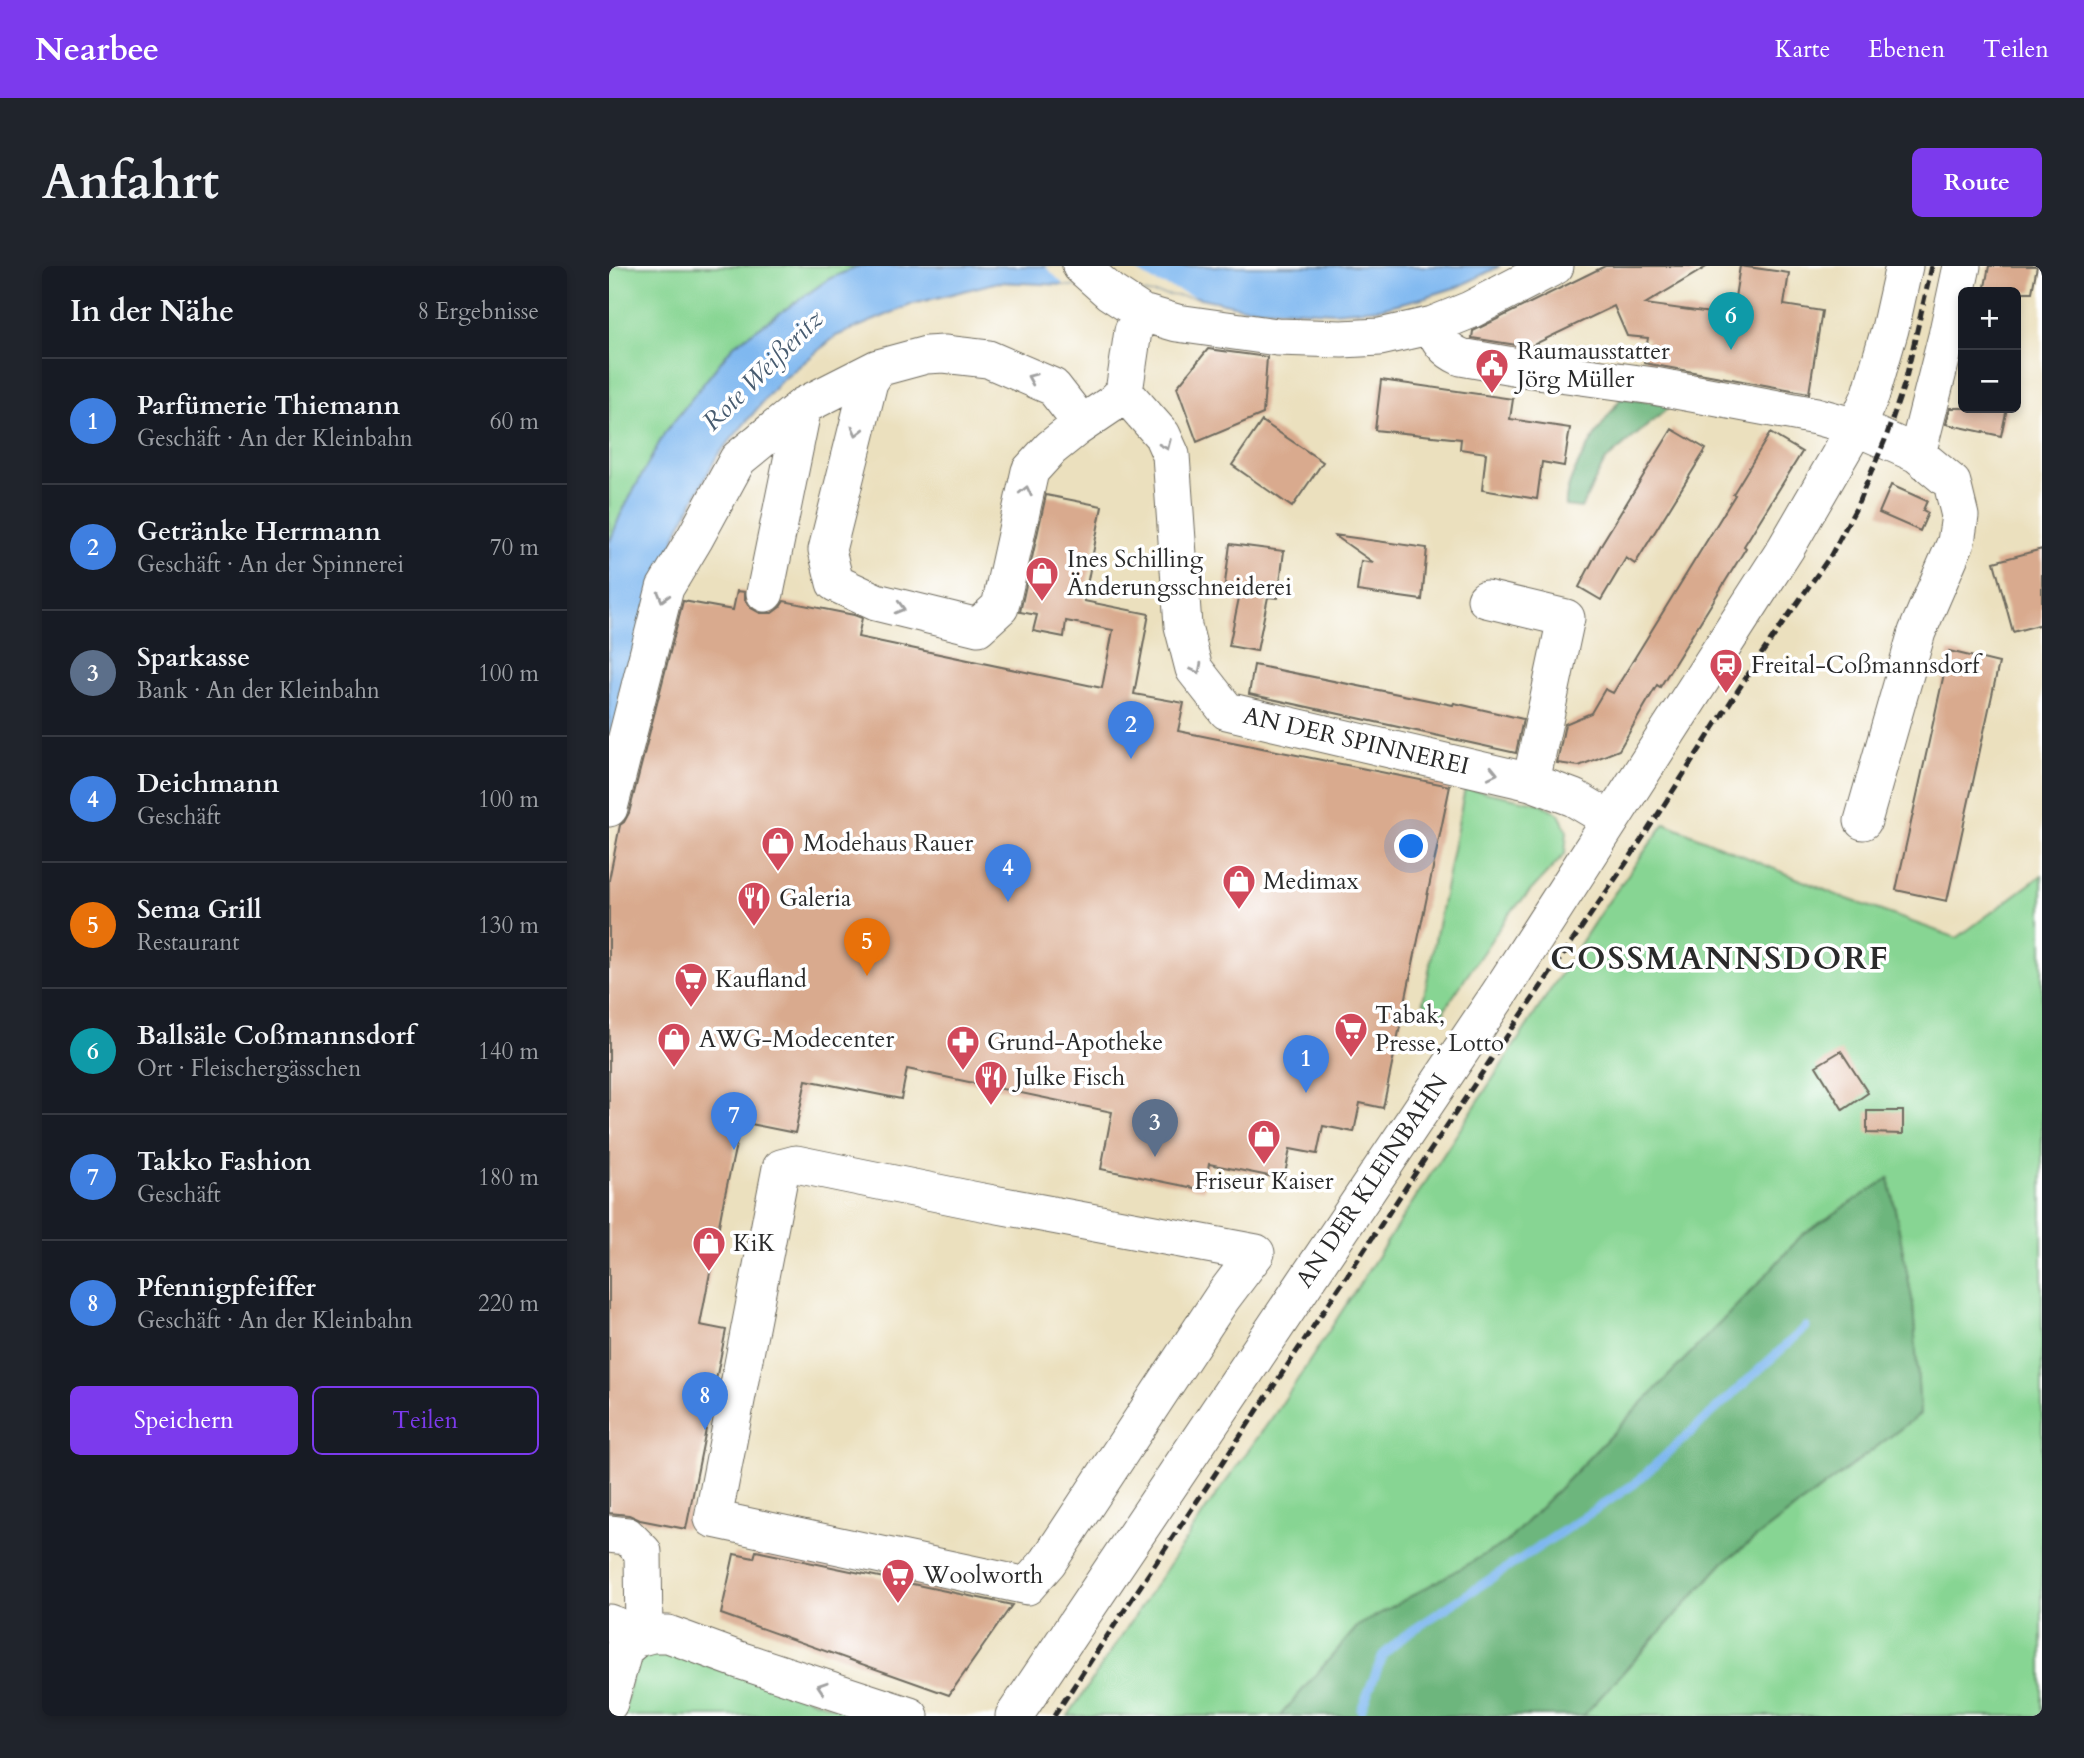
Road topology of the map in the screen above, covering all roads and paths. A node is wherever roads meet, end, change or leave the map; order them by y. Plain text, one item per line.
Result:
1 (1081, 266) edge
2 (1555, 266) edge
3 (1904, 266) edge
4 (1962, 266) edge
5 (1142, 313) junction
6 (1433, 325) junction
7 (878, 368) junction
8 (1124, 392) junction
9 (803, 406) junction
10 (1081, 423) junction
11 (1856, 427) junction
12 (1917, 454) junction
13 (765, 593) dead end
14 (1486, 599) dead end
15 (1531, 782) junction
16 (609, 808) edge
17 (1611, 820) junction
18 (1863, 821) dead end
19 (1256, 1254) junction
20 (1310, 1272) junction
21 (609, 1534) edge
22 (1048, 1562) junction
23 (1096, 1593) junction
24 (609, 1623) edge
25 (644, 1636) junction
26 (609, 1703) edge
27 (910, 1716) edge
28 (1014, 1716) edge

1 - 5 street
2 - 6 street
3 - 11 street, AN DER KLEINBAHN
4 - 12 street
5 - 6 street
5 - 8 street
6 - 11 street
7 - 9 street
10 -> 7 street
7 -> 10 street
8 - 10 street
8 -> 15 street, AN DER SPINNEREI
9 - 13 street
9 -> 16 street
11 - 12 street
11 - 17 street, AN DER KLEINBAHN
12 - 18 street
14 - 15 street
15 - 17 street, AN DER SPINNEREI
17 - 20 street, AN DER KLEINBAHN
19 - 20 street
19 - 22 street
19 - 22 street
20 - 23 street, AN DER KLEINBAHN
21 - 25 street
22 - 23 street
23 - 28 street, AN DER KLEINBAHN
24 - 25 street
25 - 26 street
27 -> 25 street

